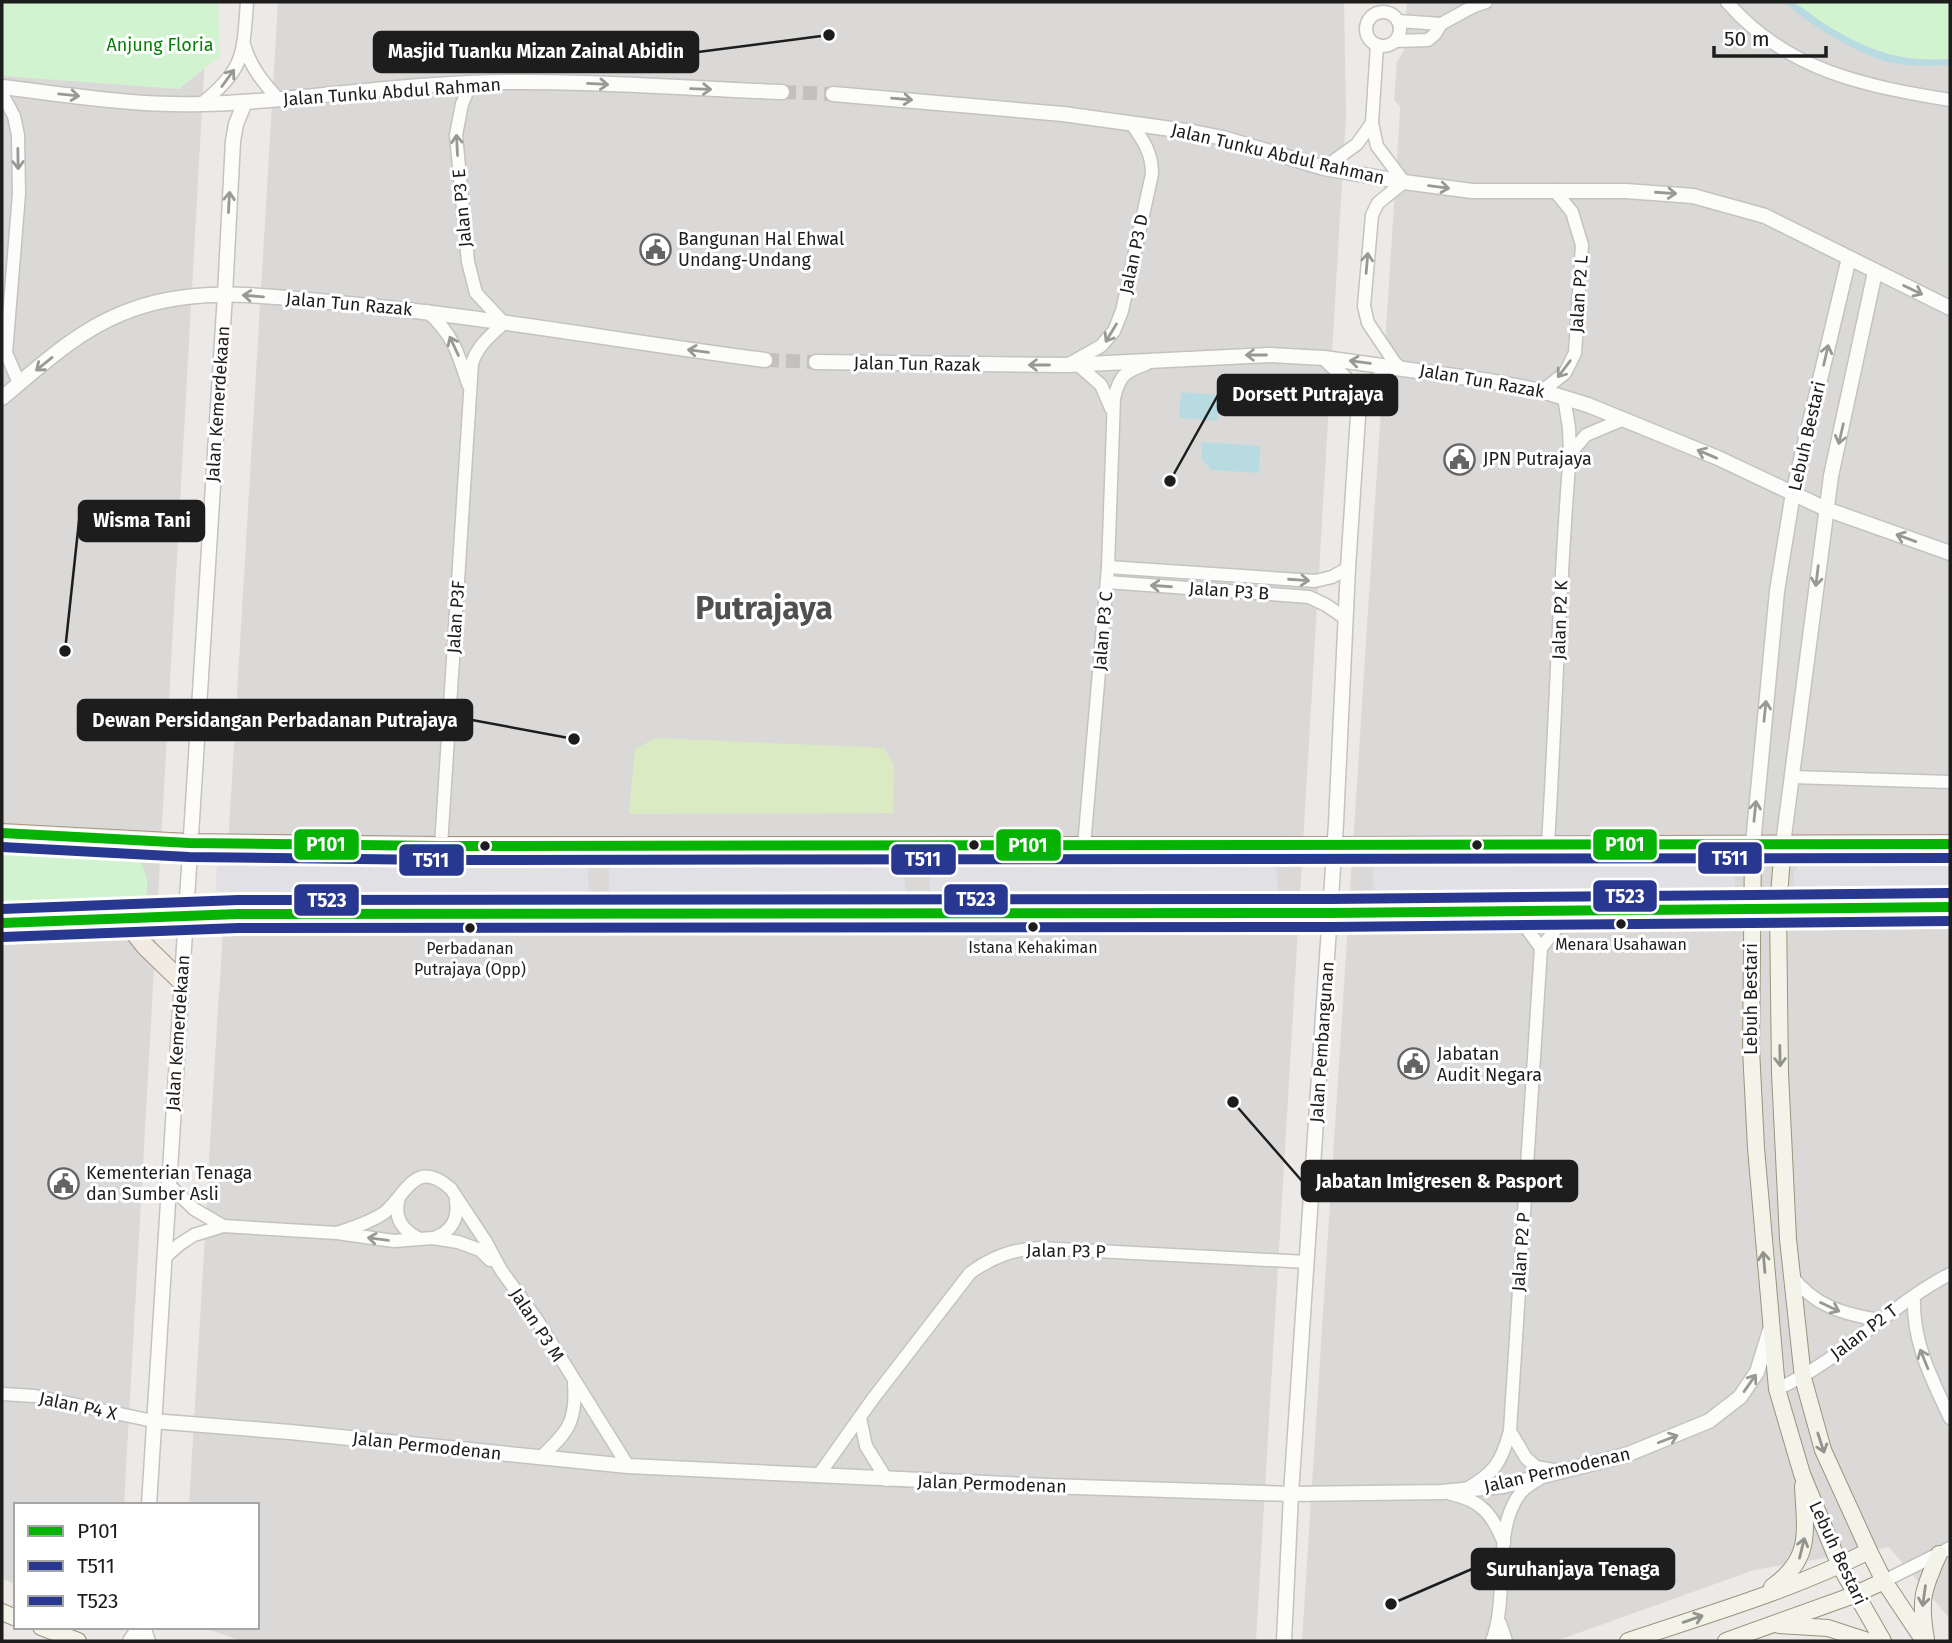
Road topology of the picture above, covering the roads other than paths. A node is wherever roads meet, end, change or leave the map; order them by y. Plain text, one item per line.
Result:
1 (247, 2) edge
2 (1486, 2) edge
3 (1727, 2) edge
4 (1398, 20) junction
5 (1441, 24) junction
6 (1396, 41) junction
7 (244, 45) junction
8 (1377, 45) junction
9 (471, 83) junction
10 (2, 87) edge
11 (782, 93) tunnel mouth
12 (2, 94) edge
13 (834, 94) tunnel mouth
14 (279, 100) junction
15 (1950, 100) edge
16 (245, 102) junction
17 (201, 104) junction
18 (1372, 123) junction
19 (1131, 124) junction
20 (1324, 168) junction
21 (1404, 182) junction
22 (1554, 190) junction
23 (1849, 258) junction
24 (1875, 272) junction
25 (225, 294) junction
26 (1950, 308) edge
27 (427, 312) junction
28 (504, 323) junction
29 (1324, 358) junction
30 (765, 360) tunnel mouth
31 (1157, 360) junction
32 (816, 362) tunnel mouth
33 (1072, 364) junction
34 (1397, 366) junction
35 (19, 383) junction
36 (470, 388) junction
37 (1542, 391) junction
38 (1564, 397) junction
39 (2, 398) edge
40 (1359, 401) junction
41 (1113, 415) junction
42 (1625, 419) junction
43 (1570, 454) junction
44 (1793, 493) junction
45 (1826, 509) junction
46 (1950, 553) edge
47 (1108, 567) junction
48 (1348, 568) junction
49 (1107, 582) junction
50 (1345, 618) junction
51 (1792, 777) junction
52 (1950, 782) edge
53 (2, 834) edge
54 (189, 843) junction
55 (1548, 844) junction
56 (1753, 844) junction
57 (1783, 844) junction
58 (1950, 844) edge
59 (441, 846) junction
60 (1084, 846) junction
61 (1334, 846) junction
62 (1950, 907) edge
63 (1751, 909) junction
64 (1778, 909) junction
65 (1587, 910) junction
66 (1495, 911) junction
67 (1330, 913) junction
68 (187, 915) junction
69 (122, 917) junction
70 (2, 922) edge
71 (1541, 948) junction
72 (180, 980) junction
73 (169, 1185) junction
74 (400, 1194) junction
75 (455, 1197) junction
76 (223, 1226) junction
77 (337, 1233) junction
78 (418, 1238) junction
79 (433, 1238) junction
80 (164, 1258) junction
81 (1307, 1262) junction
82 (501, 1270) junction
83 (1950, 1274) edge
84 (1791, 1275) junction
85 (1914, 1296) junction
86 (1879, 1320) junction
87 (1770, 1330) junction
88 (1802, 1378) junction
89 (573, 1380) junction
90 (1777, 1389) junction
91 (2, 1394) edge
92 (860, 1418) junction
93 (1950, 1418) edge
94 (153, 1421) junction
95 (1510, 1431) junction
96 (540, 1458) junction
97 (628, 1466) junction
98 (1559, 1471) junction
99 (1802, 1474) junction
100 (1544, 1475) junction
101 (818, 1476) junction
102 (887, 1480) junction
103 (1464, 1490) junction
104 (1442, 1492) junction
105 (1291, 1494) junction
106 (149, 1503) edge
107 (1504, 1544) junction
108 (1869, 1551) junction
109 (1945, 1551) edge
110 (1840, 1566) junction
111 (1884, 1581) junction
112 (1854, 1595) junction
113 (1735, 1605) junction
114 (1500, 1623) junction
115 (1772, 1625) junction
116 (46, 1629) edge
117 (78, 1641) edge
118 (1284, 1641) edge
119 (1492, 1641) edge
120 (1506, 1641) edge
121 (1628, 1641) edge
122 (1726, 1641) edge
123 (1868, 1641) edge
124 (1882, 1641) edge
125 (1925, 1641) edge

1 - 7 street
2 - 5 street
3 - 15 street
4 - 5 street
4 - 6 street
4 - 8 street
5 - 6 street
6 - 8 street
7 - 14 street
17 -> 7 street
8 - 18 street
9 -> 11 street, Jalan Tunku Abdul Rahman
9 - 14 street, Jalan Tunku Abdul Rahman
28 -> 9 street, Jalan P3 E
10 -> 17 street, Jalan Tunku Abdul Rahman
12 -> 35 street
13 -> 19 street, Jalan Tunku Abdul Rahman
14 - 16 street, Jalan Tunku Abdul Rahman
16 - 17 street, Jalan Tunku Abdul Rahman
25 -> 16 street, Jalan Kemerdekaan
18 - 20 street
18 - 21 street
19 - 20 street, Jalan Tunku Abdul Rahman
19 -> 33 street, Jalan P3 D
20 - 21 street, Jalan Tunku Abdul Rahman
21 -> 22 street, Jalan Tunku Abdul Rahman
34 -> 21 street
22 -> 23 street, Jalan Tunku Abdul Rahman
22 -> 37 street, Jalan P2 L
23 - 24 street, Jalan Tunku Abdul Rahman
44 -> 23 street, Lebuh Bestari
24 -> 26 street, Jalan Tunku Abdul Rahman
24 -> 45 street, Lebuh Bestari
27 -> 25 street, Jalan Tun Razak
25 -> 35 street, Jalan Tun Razak
25 - 54 street, Jalan Kemerdekaan
27 - 28 street, Jalan Tun Razak
36 -> 27 street, Jalan P3F
30 -> 28 street, Jalan Tun Razak
28 - 36 street, Jalan P3F
29 -> 31 street, Jalan Tun Razak
34 -> 29 street, Jalan Tun Razak
29 - 40 street
31 - 33 street, Jalan Tun Razak
31 - 41 street, Jalan P3 C
33 -> 32 street, Jalan Tun Razak
33 - 41 street, Jalan P3 C
34 - 37 street, Jalan Tun Razak
34 - 40 street
35 - 39 street, Jalan Tun Razak
36 - 59 street, Jalan P3F
37 - 38 street, Jalan Tun Razak
38 - 42 street, Jalan Tun Razak
38 - 43 street, Jalan P2 K
40 - 48 street, Jalan Pembangunan
41 - 47 street, Jalan P3 C
42 - 43 street
44 -> 42 street, Jalan Tun Razak
43 - 55 street, Jalan P2 K
44 - 45 street, Jalan Tun Razak
56 -> 44 street, Lebuh Bestari
46 -> 45 street, Jalan Tun Razak
45 -> 51 street, Lebuh Bestari
47 -> 48 street, Jalan P3 B
47 - 49 street, Jalan P3 C
48 - 50 street, Jalan Pembangunan
50 -> 49 street, Jalan P3 B
49 - 60 street, Jalan P3 C
50 - 61 street, Jalan Pembangunan
51 - 52 street
51 - 57 street, Lebuh Bestari
53 - 54 main road
54 - 59 main road
54 - 68 street, Jalan Kemerdekaan
55 - 56 main road
55 - 61 main road
56 - 57 main road
56 - 63 main road, Lebuh Bestari
57 - 58 main road
57 - 64 main road, Lebuh Bestari
59 - 60 main road
60 - 61 main road
61 - 67 street, Jalan Pembangunan
62 - 64 main road
63 - 64 main road
63 - 65 main road
87 -> 63 main road, Lebuh Bestari
64 -> 84 main road, Lebuh Bestari
65 - 66 main road
65 - 71 street
66 - 67 main road
66 - 71 street
67 - 68 main road
67 - 81 street, Jalan Pembangunan
68 - 69 main road
68 - 72 street, Jalan Kemerdekaan
69 - 70 main road
69 - 72 main road
71 - 95 street, Jalan P2 P
72 - 73 street, Jalan Kemerdekaan
73 - 76 street, Jalan P3 M
73 - 80 street, Jalan Kemerdekaan
74 - 75 street, Jalan P3 M
74 - 77 street, Jalan P3 M
74 - 78 street
75 - 79 street
75 - 82 street, Jalan P3 M
76 - 77 street, Jalan P3 M
76 - 80 street, Jalan P3 M
78 -> 77 street, Jalan P3 M
78 - 79 street, Jalan P3 M
79 - 82 street, Jalan P3 M
80 - 94 street, Jalan Kemerdekaan
81 - 92 street, Jalan P3 P
81 - 105 street, Jalan Pembangunan
82 - 89 street, Jalan P3 M
83 - 85 street, Jalan P2 T
84 -> 86 street
84 - 88 main road, Lebuh Bestari
85 - 86 street, Jalan P2 T
93 -> 85 street
86 - 88 street, Jalan P2 T
87 - 90 main road, Lebuh Bestari
98 -> 87 street, Jalan Permodenan
88 - 90 street, Jalan P2 T
88 -> 108 main road, Lebuh Bestari
89 - 96 street, Jalan P3 M
89 - 97 street, Jalan P3 M
90 - 99 main road, Lebuh Bestari
91 - 94 street, Jalan P4 X
92 - 101 street, Jalan P3 P
92 - 102 street
94 - 96 street, Jalan Permodenan
94 - 106 street, Jalan Kemerdekaan
95 - 98 street
95 - 103 street, Jalan P2 P
96 - 97 street, Jalan Permodenan
97 - 101 street, Jalan Permodenan
98 - 100 street, Jalan Permodenan
99 - 110 main road, Lebuh Bestari
113 -> 99 main road
100 - 103 street, Jalan Permodenan
100 - 107 street
101 - 102 street, Jalan Permodenan
102 - 105 street, Jalan Permodenan
103 - 104 street, Jalan Permodenan
104 - 105 street, Jalan Permodenan
104 - 107 street
105 - 118 street, Jalan Pembangunan
107 - 114 street
108 - 110 main road
108 - 111 main road, Lebuh Bestari
109 - 111 street
109 -> 125 main road
110 - 112 main road, Lebuh Bestari
110 - 113 main road
111 - 112 main road
111 - 125 main road, Lebuh Bestari
112 - 115 main road
112 - 124 main road, Lebuh Bestari
121 -> 113 main road
114 - 119 street
114 - 120 street
115 - 122 main road
115 - 123 main road
116 - 117 main road

